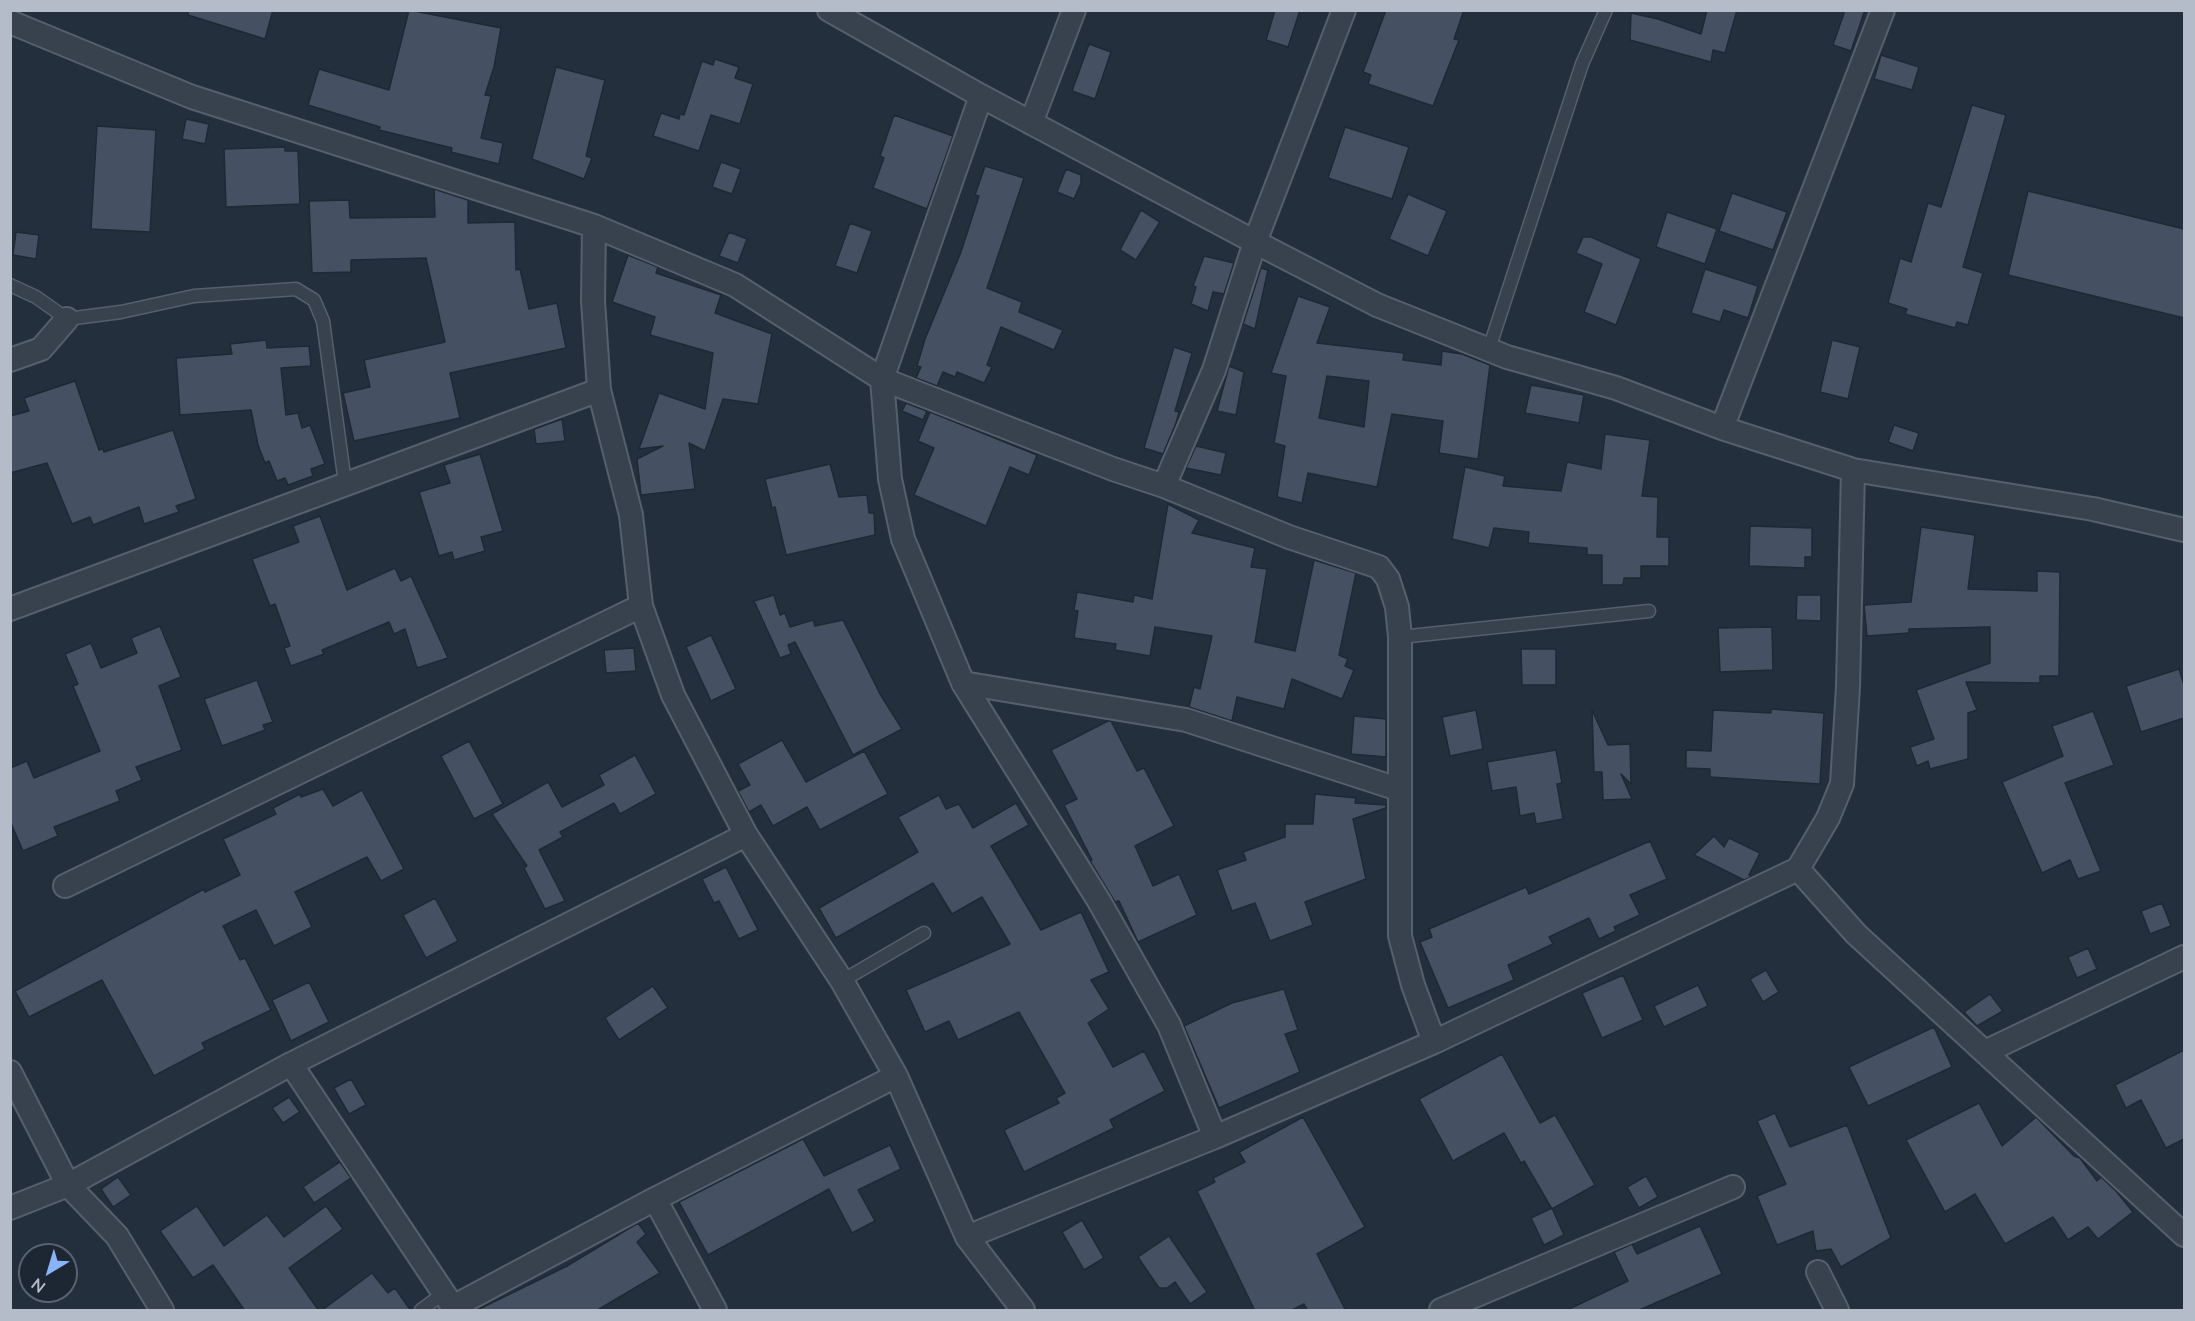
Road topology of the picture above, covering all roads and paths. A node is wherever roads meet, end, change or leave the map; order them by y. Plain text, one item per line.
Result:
1 (829, 10) edge
2 (1074, 10) edge
3 (1344, 10) edge
4 (1606, 10) edge
5 (1883, 10) edge
6 (10, 22) edge
7 (981, 96) junction
8 (1031, 123) junction
9 (594, 226) junction
10 (1255, 242) junction
11 (10, 285) edge
12 (67, 319) junction
13 (1489, 349) junction
14 (10, 360) edge
15 (882, 379) junction
16 (599, 390) junction
17 (1722, 428) junction
18 (1852, 470) junction
19 (345, 483) junction
20 (1164, 486) junction
21 (2184, 530) edge
22 (641, 606) junction
23 (10, 609) edge
24 (1649, 611) dead end
25 (1400, 637) junction
26 (963, 683) junction
27 (1398, 789) junction
28 (746, 835) junction
29 (1798, 869) junction
30 (65, 886) dead end
31 (924, 933) dead end
32 (2184, 957) edge
33 (842, 981) junction
34 (1434, 1042) junction
35 (1985, 1052) junction
36 (291, 1064) junction
37 (10, 1072) edge
38 (896, 1077) junction
39 (1215, 1137) junction
40 (68, 1185) junction
41 (1733, 1187) dead end
42 (655, 1199) junction
43 (10, 1208) edge
44 (2184, 1235) edge
45 (967, 1237) junction
46 (1818, 1272) dead end
47 (450, 1304) edge
48 (162, 1311) edge
49 (421, 1311) edge
50 (715, 1311) edge
51 (1023, 1311) edge
52 (1441, 1311) edge
53 (1837, 1311) edge

1 - 7 street
2 - 8 street
3 - 10 street
4 - 13 lane
5 - 17 street
6 - 9 street
7 - 8 street
7 - 15 street
8 - 10 street
9 - 15 street
9 - 16 street
10 - 13 street
10 - 20 street
11 - 12 lane
12 - 14 street
12 - 19 lane
13 - 17 street
15 - 20 street
15 - 26 street
16 - 19 street
16 - 22 street
17 - 18 street
18 - 21 street
18 - 29 street
19 - 23 street
20 - 25 street
22 - 28 street
22 - 30 street
24 - 25 lane
25 - 27 street
26 - 27 street
26 - 39 street
27 - 34 street
28 - 33 street
28 - 36 street
29 - 34 street
29 - 35 street
31 - 33 lane
32 - 35 street
33 - 38 street
34 - 39 street
35 - 44 street
36 - 40 street
36 - 47 street
37 - 40 street
38 - 42 street
38 - 45 street
39 - 45 street
40 - 43 street
40 - 48 street
41 - 52 street
42 - 47 street
42 - 50 street
45 - 51 street
46 - 53 street
47 - 49 lane

